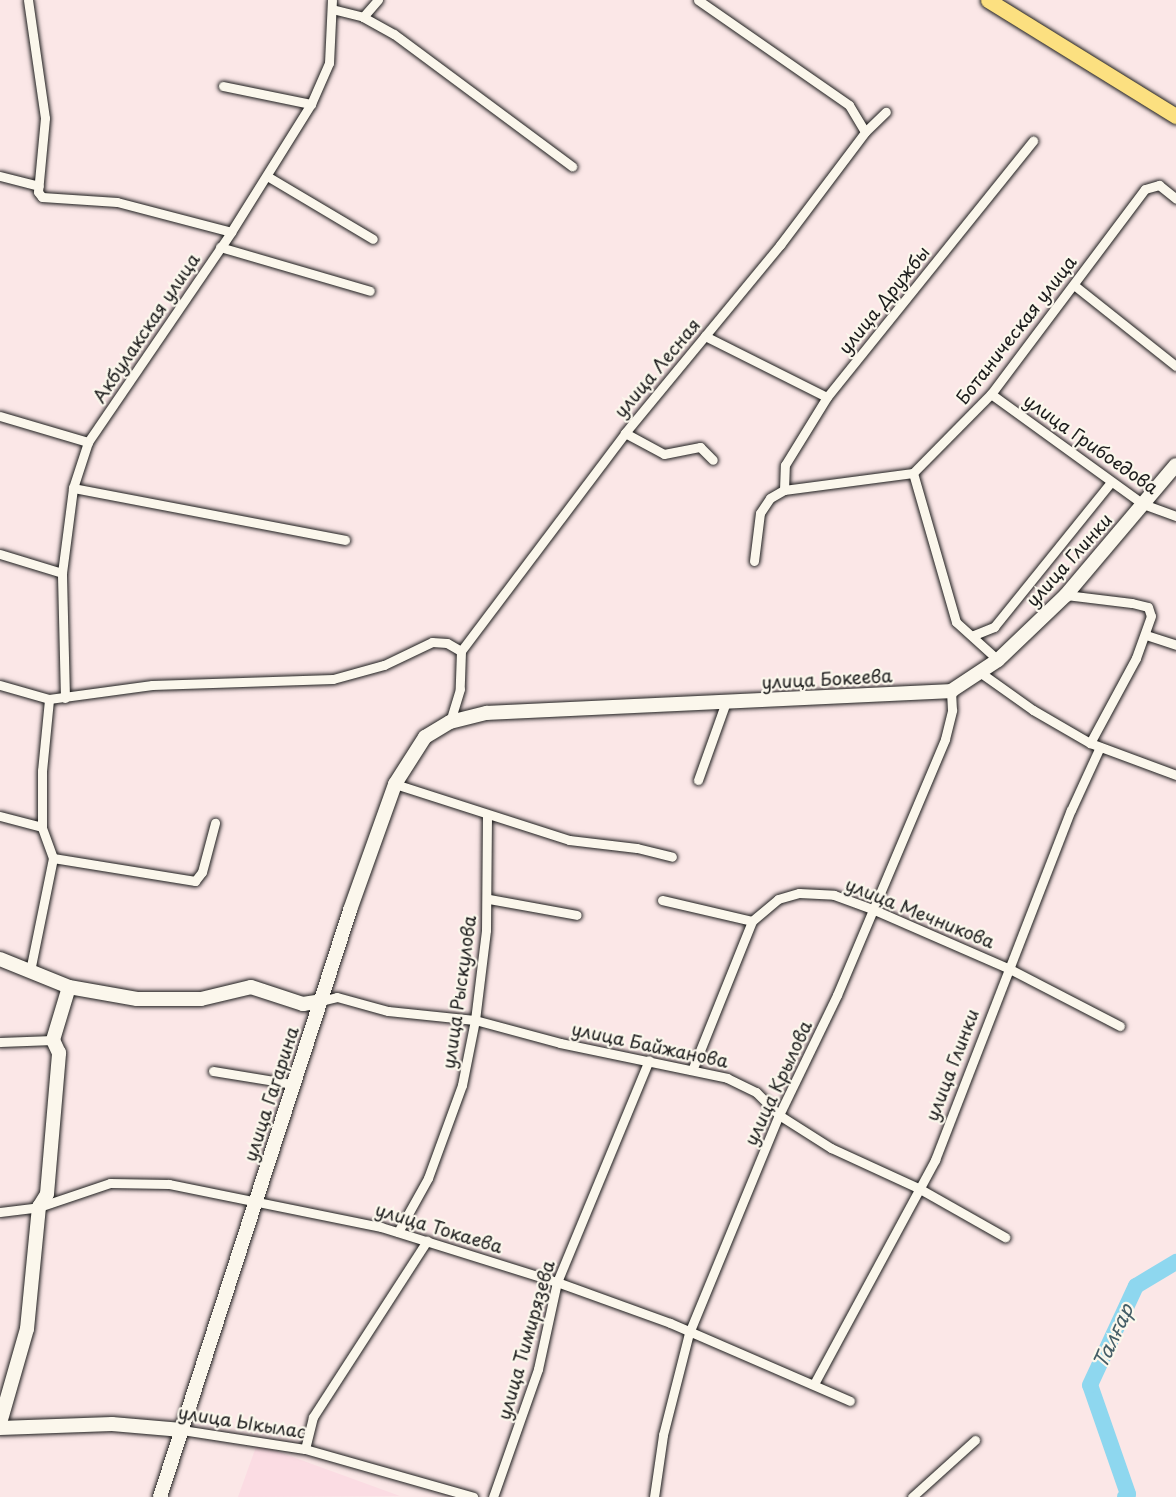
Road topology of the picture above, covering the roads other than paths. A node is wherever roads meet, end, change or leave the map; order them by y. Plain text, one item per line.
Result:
1 (28, 0) edge
2 (378, 0) edge
3 (698, 0) edge
4 (987, 0) edge
5 (332, 4) edge
6 (363, 17) junction
7 (223, 86) dead end
8 (310, 104) junction
9 (886, 112) dead end
10 (1176, 116) edge
11 (865, 132) junction
12 (1033, 141) dead end
13 (572, 166) dead end
14 (0, 176) edge
15 (267, 176) junction
16 (39, 186) junction
17 (1176, 199) edge
18 (231, 232) junction
19 (373, 239) dead end
20 (220, 247) junction
21 (1074, 285) junction
22 (370, 291) dead end
23 (705, 336) junction
24 (1176, 366) edge
25 (991, 394) junction
26 (827, 397) junction
27 (0, 416) edge
28 (625, 433) junction
29 (88, 442) junction
30 (713, 460) dead end
31 (1176, 465) edge
32 (913, 472) junction
33 (1111, 483) junction
34 (72, 488) junction
35 (784, 490) junction
36 (1143, 504) junction
37 (1176, 516) edge
38 (345, 540) dead end
39 (0, 554) edge
40 (754, 561) dead end
41 (62, 573) junction
42 (1066, 594) junction
43 (974, 635) junction
44 (1146, 635) junction
45 (1176, 645) edge
46 (461, 651) junction
47 (998, 660) junction
48 (981, 673) junction
49 (0, 685) edge
50 (951, 691) junction
51 (65, 698) junction
52 (49, 699) junction
53 (726, 702) junction
54 (450, 722) junction
55 (1095, 745) junction
56 (1176, 774) edge
57 (698, 780) dead end
58 (395, 784) junction
59 (487, 815) junction
60 (0, 816) edge
61 (215, 823) dead end
62 (42, 827) junction
63 (672, 857) dead end
64 (53, 858) junction
65 (489, 899) junction
66 (662, 900) dead end
67 (872, 909) junction
68 (577, 915) dead end
69 (752, 921) junction
70 (0, 959) edge
71 (1008, 968) junction
72 (30, 971) junction
73 (69, 987) junction
74 (321, 1000) junction
75 (303, 1004) junction
76 (476, 1020) junction
77 (313, 1025) junction
78 (1120, 1026) dead end
79 (53, 1040) junction
80 (0, 1042) edge
81 (649, 1060) junction
82 (693, 1068) junction
83 (213, 1071) dead end
84 (292, 1084) junction
85 (779, 1115) junction
86 (920, 1189) junction
87 (256, 1201) junction
88 (39, 1207) junction
89 (0, 1212) edge
90 (398, 1232) junction
91 (1005, 1237) dead end
92 (427, 1241) junction
93 (557, 1282) junction
94 (689, 1333) junction
95 (814, 1384) junction
96 (850, 1401) dead end
97 (0, 1423) edge
98 (0, 1428) edge
99 (182, 1430) junction
100 (975, 1440) dead end
101 (305, 1449) junction
102 (160, 1497) edge
103 (473, 1497) edge
104 (493, 1497) edge
105 (654, 1497) edge
106 (912, 1497) edge

1 - 16 street
2 - 6 street
3 - 11 street
4 - 10 main road
5 - 6 street
5 - 8 street, Акбулакская улица
6 - 13 street
7 - 8 street
8 - 15 street, Акбулакская улица
9 - 11 street, улица Лесная
11 - 23 street, улица Лесная
12 - 26 street, улица Дружбы
14 - 16 street
15 - 18 street, Акбулакская улица
15 - 19 street
16 - 18 street
17 - 21 street, Ботаническая улица
18 - 20 street, Акбулакская улица
20 - 22 street
20 - 29 street, Акбулакская улица
21 - 24 street
21 - 25 street, Ботаническая улица
23 - 26 street
23 - 28 street, улица Лесная
25 - 32 street, Ботаническая улица
25 - 33 street, улица Грибоедова
26 - 35 street, улица Дружбы
27 - 29 street
28 - 30 street
28 - 46 street, улица Лесная
29 - 34 street, Акбулакская улица
31 - 36 main road, улица Глинки
32 - 35 street
32 - 43 street
33 - 36 street, улица Грибоедова
33 - 43 street
34 - 38 street
34 - 41 street, Акбулакская улица
35 - 40 street
36 - 37 street, улица Грибоедова
36 - 42 main road, улица Глинки
39 - 41 street
41 - 51 street, Акбулакская улица
42 - 44 street
42 - 47 main road, улица Глинки
43 - 47 street
44 - 45 street
44 - 55 street, улица Глинки
46 - 51 street
46 - 54 street
47 - 48 main road, улица Глинки
48 - 50 main road, улица Бокеева
48 - 55 street
49 - 52 street
50 - 53 main road, улица Бокеева
50 - 67 street, улица Крылова
51 - 52 street
52 - 62 street
53 - 54 main road, улица Бокеева
53 - 57 street
54 - 58 main road, улица Гагарина
55 - 56 street
55 - 71 street, улица Глинки
58 - 59 street
58 - 74 main road, улица Гагарина
59 - 63 street
59 - 65 street, улица Рыскулова
60 - 62 street
61 - 64 street
62 - 64 street
64 - 72 street
65 - 68 street
65 - 76 street, улица Рыскулова
66 - 69 street
67 - 69 street, улица Мечникова
67 - 71 street, улица Мечникова
67 - 85 street, улица Крылова
69 - 82 street, улица Мечникова
70 - 72 main road
71 - 78 street, улица Мечникова
71 - 86 street, улица Глинки
72 - 73 main road
73 - 75 main road
73 - 79 main road
74 - 75 main road
74 - 76 street, улица Байжанова
74 - 77 main road, улица Гагарина
75 - 77 main road
76 - 81 street, улица Байжанова
76 - 90 street, улица Рыскулова
77 - 84 main road, улица Гагарина
79 - 80 street
79 - 88 main road
81 - 82 street, улица Байжанова
81 - 93 street, улица Тимирязева
82 - 85 street, улица Байжанова
83 - 84 street
84 - 87 main road, улица Гагарина
85 - 86 street, улица Байжанова
85 - 94 street, улица Крылова
86 - 91 street, улица Байжанова
86 - 95 street, улица Глинки
87 - 88 street, улица Токаева
87 - 90 street, улица Токаева
87 - 99 main road, улица Гагарина
88 - 89 street, улица Токаева
88 - 97 main road
90 - 92 street, улица Токаева
92 - 93 street, улица Токаева
92 - 101 street
93 - 94 street, улица Токаева
93 - 104 street, улица Тимирязева
94 - 95 street, улица Токаева
94 - 105 street, улица Крылова
95 - 96 street, улица Токаева
98 - 99 main road, улица Ыкылас
99 - 101 street, улица Ыкылас
99 - 102 main road, улица Гагарина
100 - 106 street
101 - 103 street, улица Ыкылас

